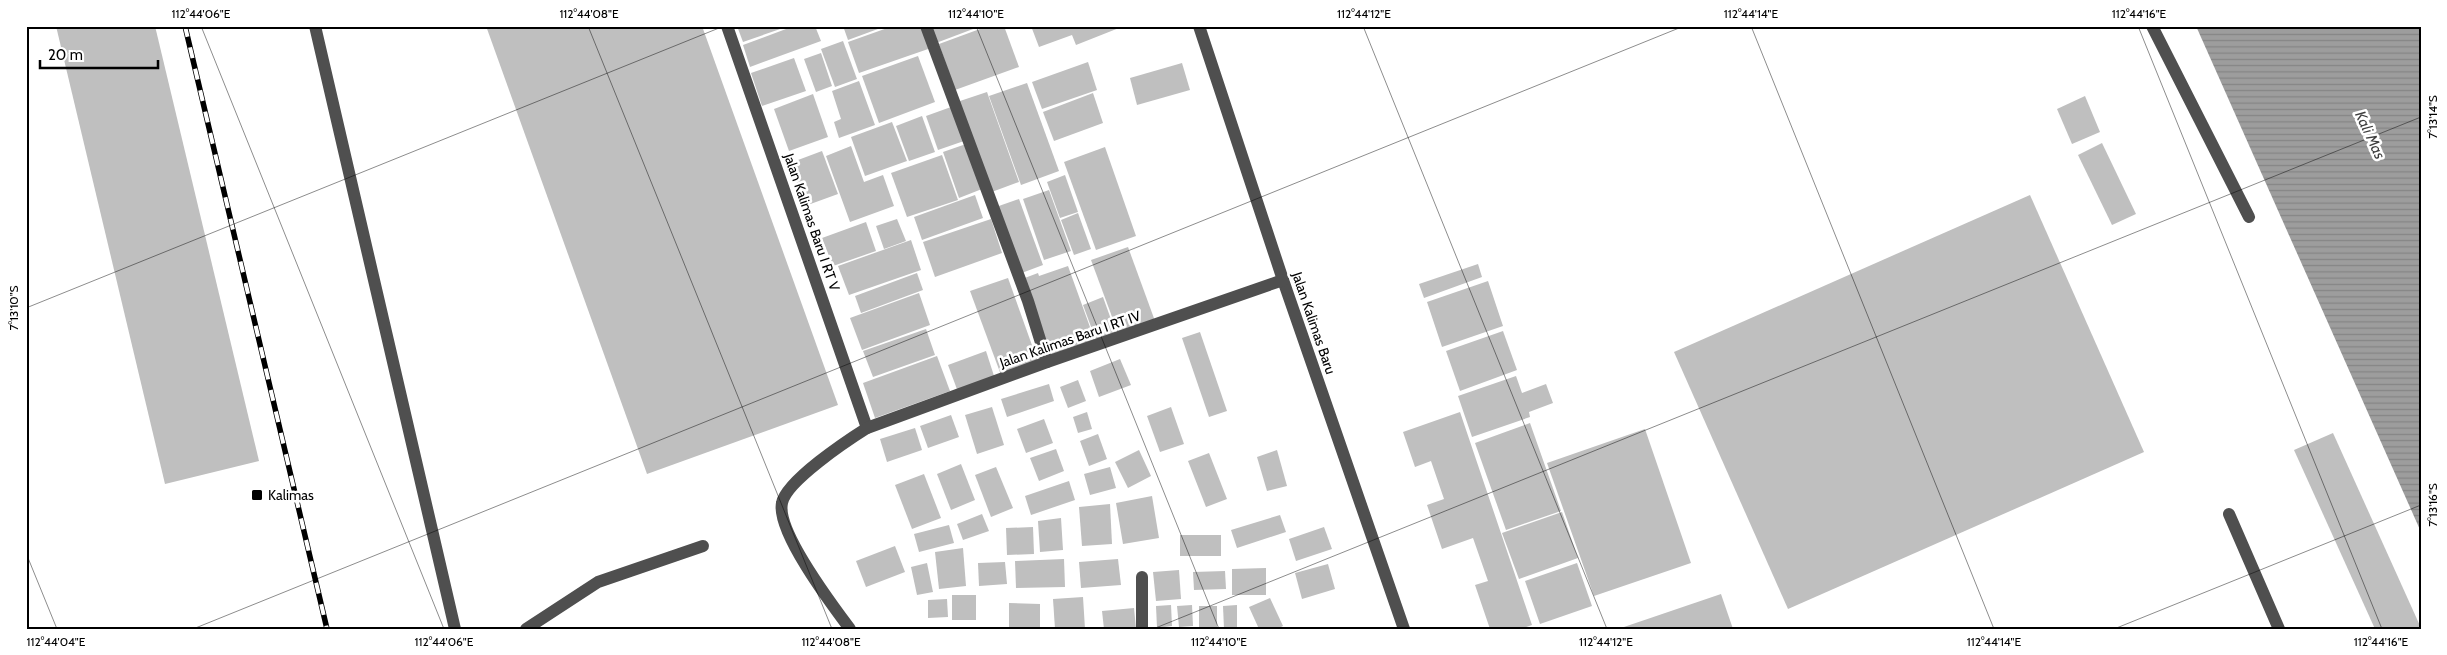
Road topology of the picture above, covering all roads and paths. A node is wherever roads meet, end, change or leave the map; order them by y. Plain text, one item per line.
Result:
1 (315, 26) edge
2 (727, 26) edge
3 (926, 26) edge
4 (1199, 26) edge
5 (2152, 26) edge
6 (2250, 217) dead end
7 (1283, 280) junction
8 (1046, 362) junction
9 (868, 428) junction
10 (2229, 514) dead end
11 (703, 546) dead end
12 (1142, 577) dead end
13 (455, 629) edge
14 (526, 629) edge
15 (850, 629) edge
16 (1142, 629) edge
17 (1404, 629) edge
18 (2279, 629) edge

1 - 13 street
2 - 9 street, Jalan Kalimas Baru I RT V
3 - 8 street
4 - 7 street, Jalan Kalimas Baru
5 - 6 street
7 - 8 street, Jalan Kalimas Baru I RT IV
7 - 17 street, Jalan Kalimas Baru
8 - 9 street, Jalan Kalimas Baru I RT IV
9 - 15 street, Jalan Kalimas Baru I RT IV
10 - 18 street
11 - 14 street
12 - 16 street

